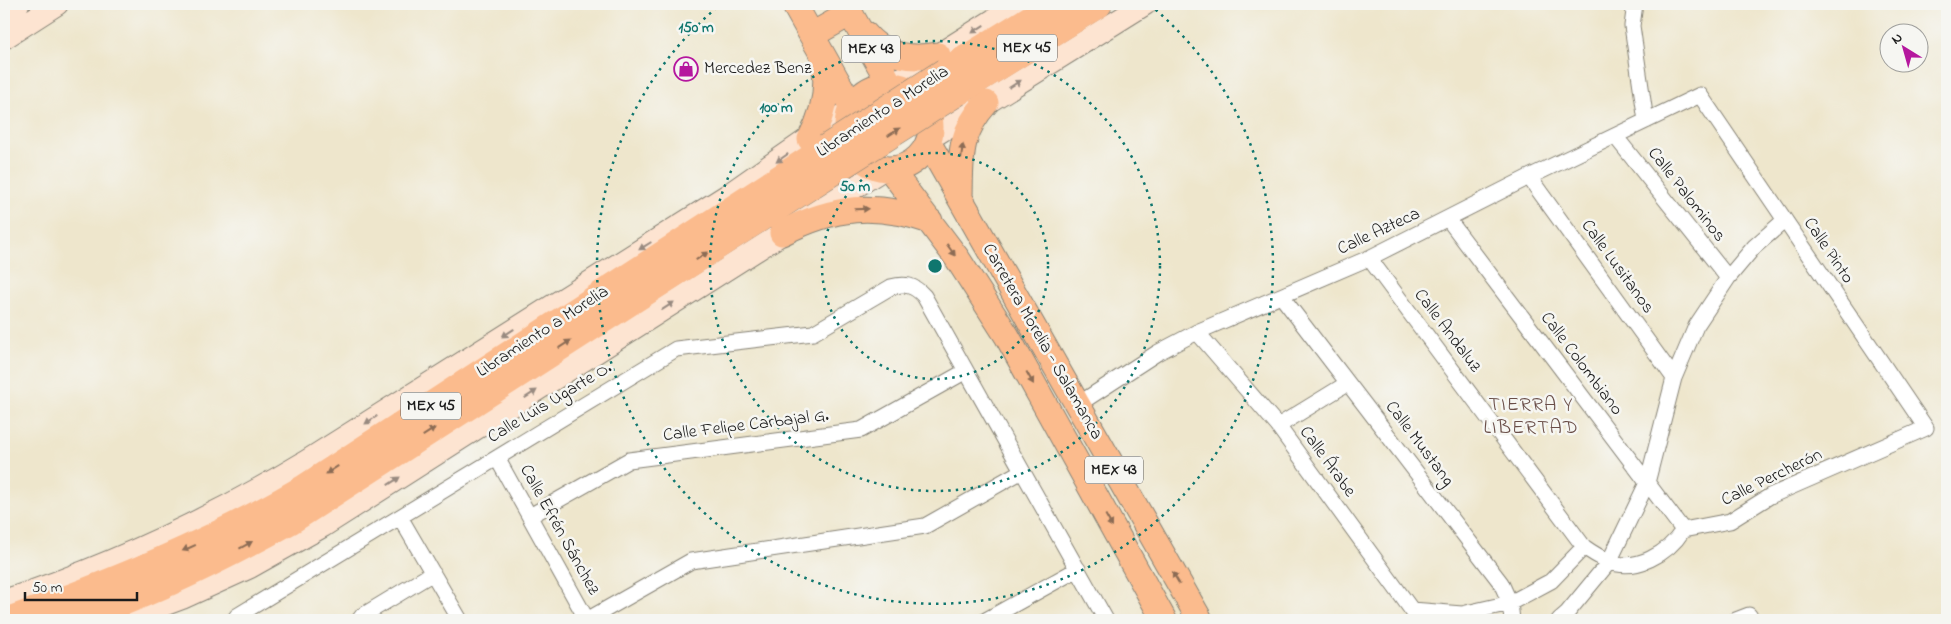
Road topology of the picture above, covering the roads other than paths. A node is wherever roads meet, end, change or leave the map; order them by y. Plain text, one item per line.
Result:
1 (18, 4) edge
2 (57, 4) edge
3 (794, 4) edge
4 (1019, 4) edge
5 (1054, 4) edge
6 (1098, 4) edge
7 (1145, 4) edge
8 (1635, 4) edge
9 (4, 13) edge
10 (852, 15) edge
11 (4, 38) edge
12 (815, 41) junction
13 (4, 42) edge
14 (947, 73) junction
15 (891, 84) junction
16 (1700, 95) joint
17 (986, 103) junction
18 (851, 108) junction
19 (1646, 120) junction
20 (1615, 136) junction
21 (929, 140) junction
22 (825, 151) junction
23 (887, 168) junction
24 (1529, 177) junction
25 (960, 200) junction
26 (1448, 219) junction
27 (1784, 220) junction
28 (930, 221) junction
29 (782, 233) junction
30 (1369, 258) junction
31 (1728, 278) junction
32 (1282, 297) junction
33 (1197, 332) junction
34 (966, 371) junction
35 (1674, 378) junction
36 (1348, 383) junction
37 (1077, 405) junction
38 (1278, 426) junction
39 (1926, 428) joint
40 (497, 458) junction
41 (1022, 471) junction
42 (1647, 483) junction
43 (530, 516) junction
44 (400, 517) junction
45 (1683, 530) junction
46 (1584, 547) junction
47 (1609, 562) junction
48 (1078, 570) junction
49 (433, 573) junction
50 (4, 602) edge
51 (1510, 603) junction
52 (1416, 615) edge
53 (11, 620) edge
54 (73, 620) edge
55 (123, 620) edge
56 (234, 620) edge
57 (359, 620) edge
58 (460, 620) edge
59 (587, 620) edge
60 (986, 620) edge
61 (1106, 620) edge
62 (1164, 620) edge
63 (1200, 620) edge
64 (1512, 620) edge
65 (1559, 620) edge

1 - 9 main road
2 - 11 main road
3 - 12 main road, MEX 43
4 -> 14 main road
5 - 14 highway, Libramiento a Morelia / MEX 45
6 - 14 highway, Libramiento a Morelia / MEX 45
17 -> 7 main road
8 - 19 street
10 - 12 main road
10 - 14 main road
10 - 15 main road, MEX 43
11 - 13 main road
12 - 18 main road, MEX 43
12 - 22 main road
14 - 15 main road
14 - 22 highway, Libramiento a Morelia / MEX 45, bridge
15 - 18 main road, MEX 43
15 - 21 main road, MEX 43
16 - 19 street, Calle Azteca
16 - 27 street, Calle Pinto
17 - 21 main road
25 -> 17 main road
18 - 22 main road
18 - 23 main road
19 - 20 street, Calle Azteca
20 - 24 street, Calle Azteca
20 - 31 street, Calle Palominos
21 - 23 main road
21 - 25 main road, Carretera Morelia - Salamanca / MEX 43
22 -> 50 main road
22 -> 53 highway, Libramiento a Morelia / MEX 45
54 -> 22 highway, Libramiento a Morelia / MEX 45
23 - 28 main road, Carretera Morelia - Salamanca / MEX 43
23 - 29 main road
24 - 26 street, Calle Azteca
24 - 35 street, Calle Lusitanos
25 - 37 main road, Carretera Morelia - Salamanca / MEX 43
26 - 30 street, Calle Azteca
26 - 42 street, Calle Colombiano
27 - 31 street
27 - 39 street, Calle Pinto
29 -> 28 main road
28 -> 62 main road, Carretera Morelia - Salamanca / MEX 43
55 -> 29 main road
30 - 32 street, Calle Azteca
30 - 46 street, Calle Andaluz
31 - 35 street
32 - 33 street, Calle Azteca
32 - 36 street, Calle Mustang
33 - 37 street, Calle Azteca
33 - 38 street, Calle Árabe
34 - 40 street, Calle Luis Ugarte O.
34 - 41 street
34 - 43 street, Calle Felipe Carbajal G.
35 - 42 street
36 - 38 street
36 - 51 street, Calle Mustang
63 -> 37 main road, Carretera Morelia - Salamanca / MEX 43
38 - 52 street, Calle Árabe
39 - 45 street, Calle Percherón
40 - 43 street, Calle Efrén Sánchez
40 - 44 street, Calle Luis Ugarte O.
41 - 48 street
41 - 59 street
42 - 45 street, Calle Colombiano
42 - 47 street
43 - 59 street, Calle Efrén Sánchez
44 - 49 street
44 - 56 street, Calle Luis Ugarte O.
45 - 47 street
46 - 47 street
46 - 51 street
47 - 65 street
48 - 60 street
48 - 61 street
49 - 57 street
49 - 58 street
51 - 52 street
51 - 64 street, Calle Mustang

